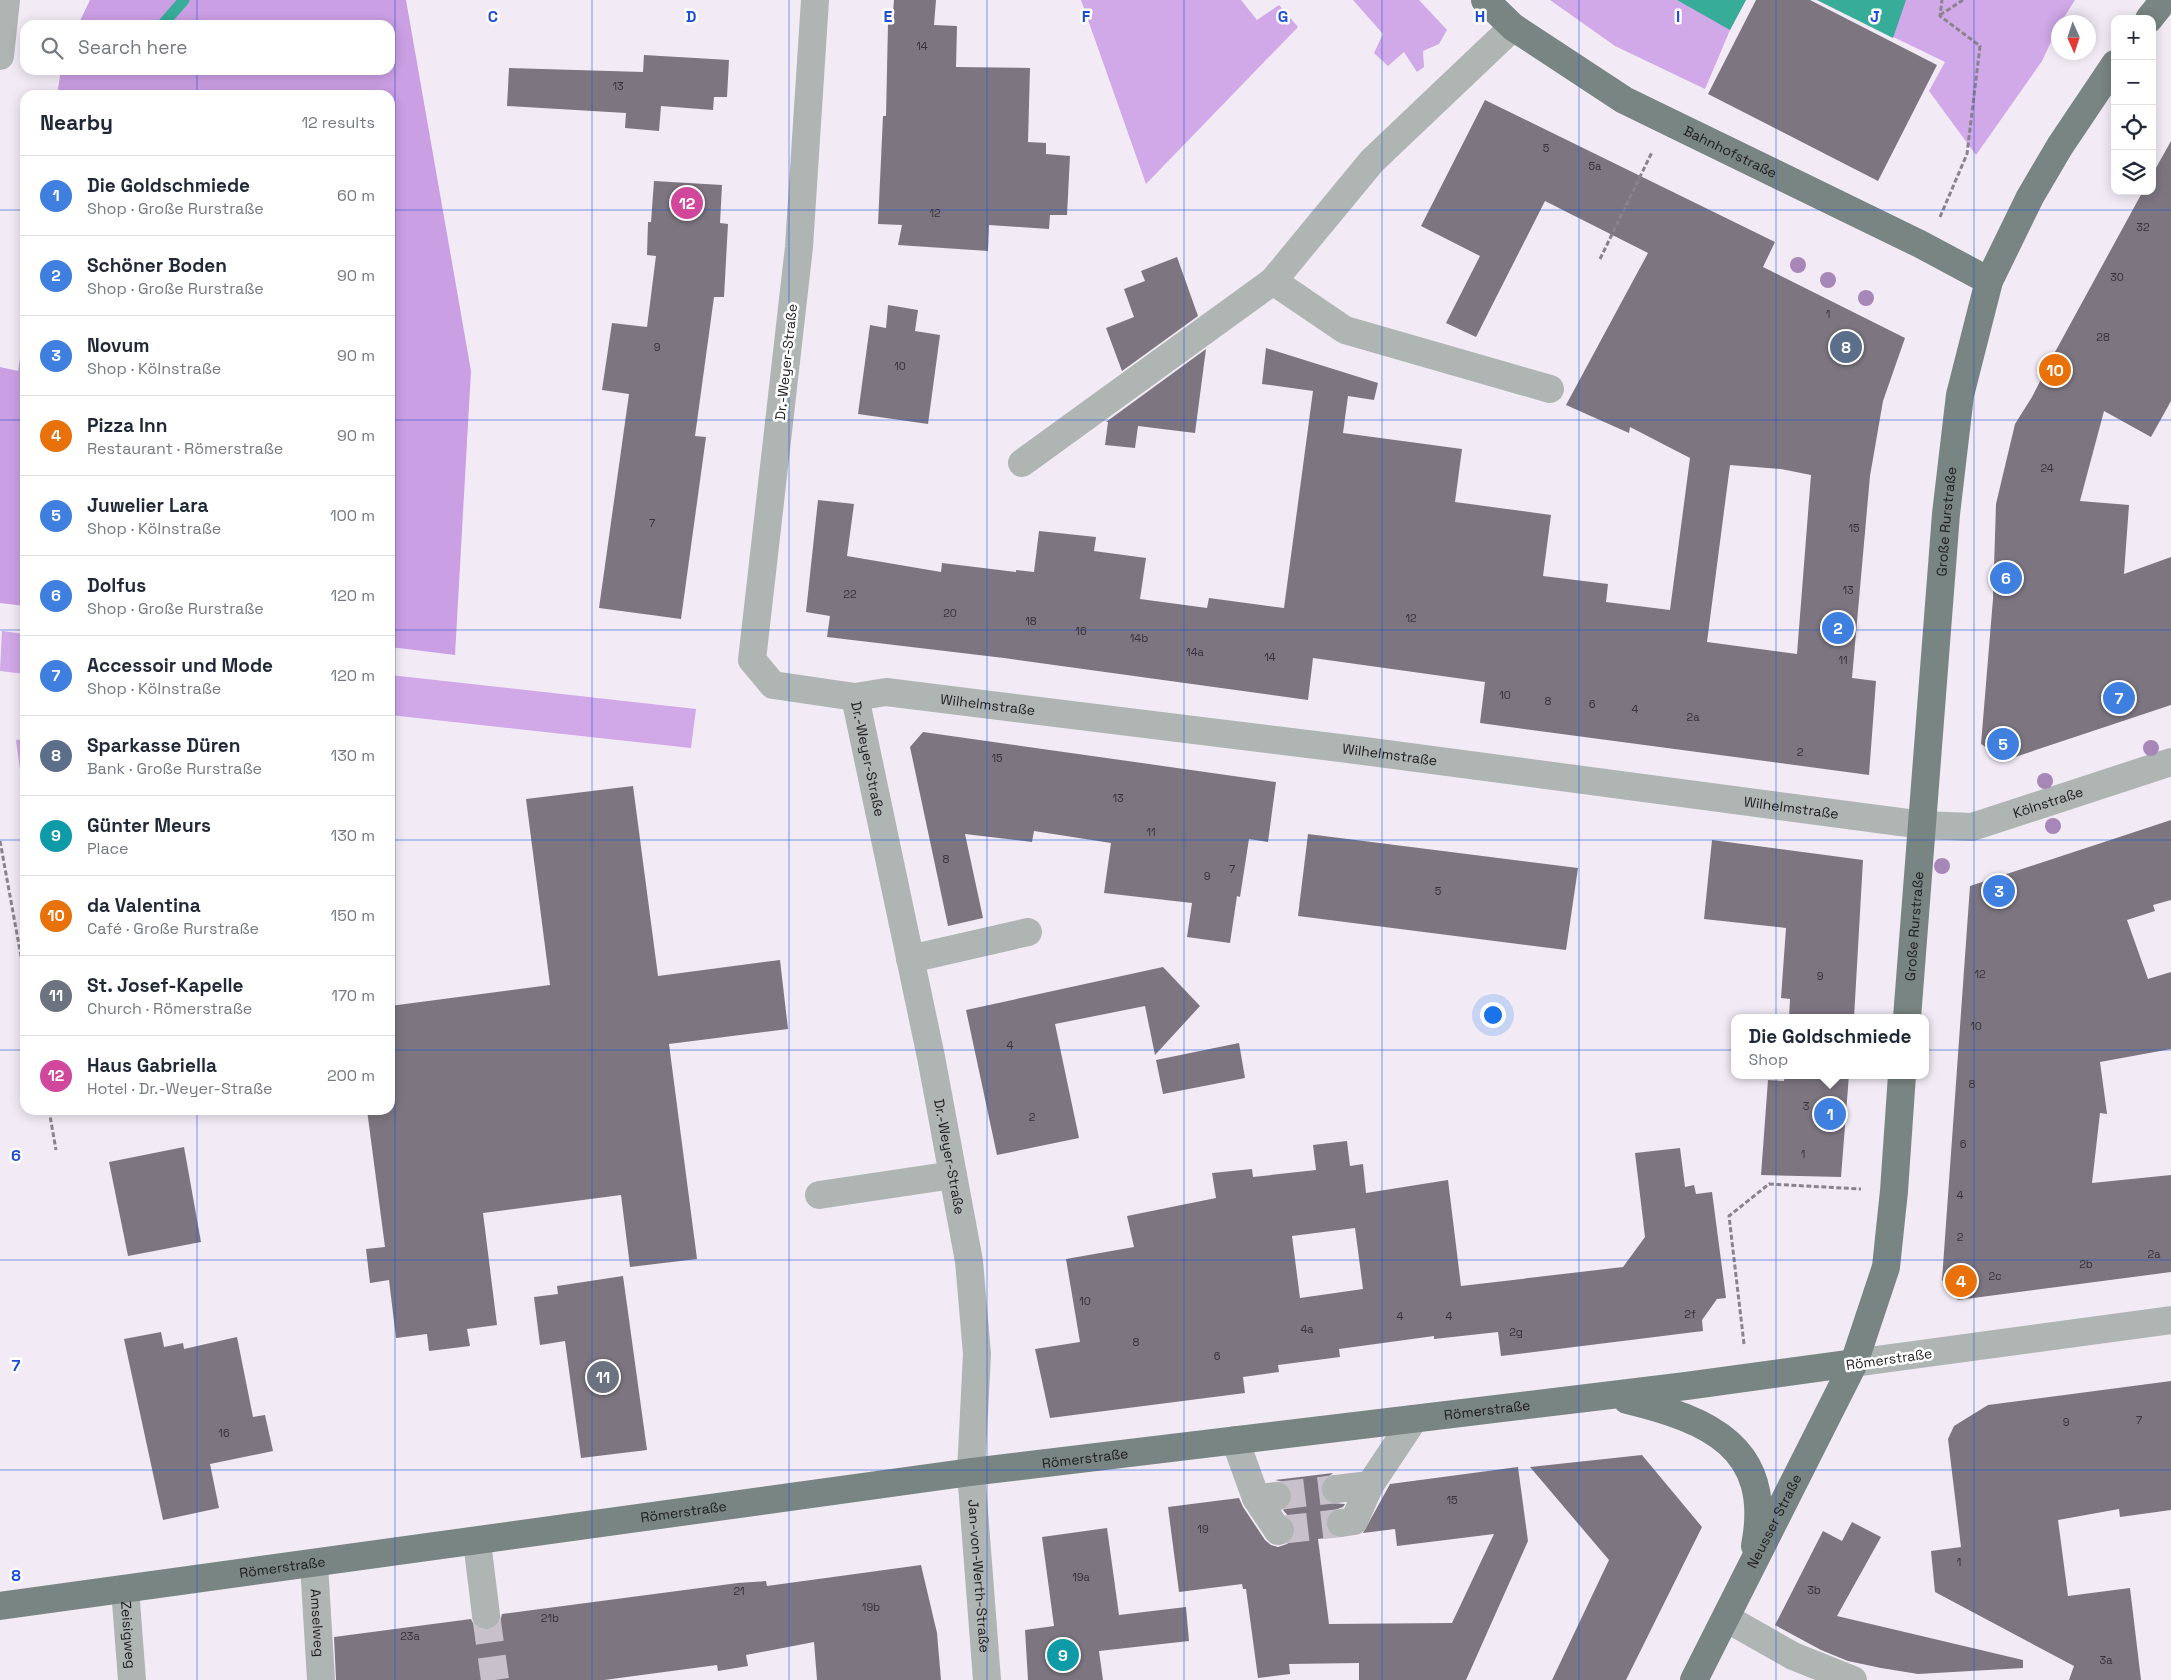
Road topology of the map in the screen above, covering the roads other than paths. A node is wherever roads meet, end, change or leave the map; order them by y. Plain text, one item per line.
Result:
1 (6, 0) edge
2 (815, 0) edge
3 (1485, 0) edge
4 (2164, 0) edge
5 (2152, 15) edge
6 (1513, 27) junction
7 (0, 56) edge
8 (2111, 70) edge
9 (1990, 281) junction
10 (1273, 282) junction
11 (1550, 389) dead end
12 (1022, 463) dead end
13 (855, 697) junction
14 (2171, 762) edge
15 (1923, 825) junction
16 (1028, 932) dead end
17 (910, 959) junction
18 (1907, 1014) edge
19 (1902, 1079) edge
20 (953, 1175) junction
21 (819, 1195) dead end
22 (2171, 1320) edge
23 (1854, 1363) junction
24 (1608, 1396) junction
25 (1414, 1419) junction
26 (1235, 1440) junction
27 (971, 1472) junction
28 (1370, 1485) junction
29 (1336, 1489) tunnel mouth
30 (1341, 1523) tunnel mouth
31 (1280, 1530) dead end
32 (477, 1542) junction
33 (314, 1564) junction
34 (1750, 1570) junction
35 (125, 1589) junction
36 (0, 1606) edge
37 (486, 1615) tunnel mouth
38 (1726, 1618) junction
39 (132, 1680) edge
40 (321, 1680) edge
41 (987, 1680) edge
42 (1694, 1680) edge
43 (1853, 1680) edge

1 - 7 street
2 - 13 street, Dr.-Weyer-Straße
3 - 6 main road, Bahnhofstraße
4 - 5 main road
6 - 9 main road, Bahnhofstraße
6 - 10 street
8 - 9 main road, Große Rurstraße
9 - 15 main road, Große Rurstraße
10 - 11 street
10 - 12 street
13 - 15 street, Wilhelmstraße
13 - 17 street, Dr.-Weyer-Straße
14 - 15 street, Kölnstraße
15 - 18 main road, Große Rurstraße
16 - 17 street
17 - 20 street, Dr.-Weyer-Straße
19 - 23 main road
20 - 21 street
20 - 27 street, Dr.-Weyer-Straße
22 - 23 street, Römerstraße
23 - 24 main road, Römerstraße
23 - 34 main road, Neusser Straße
24 - 25 main road, Römerstraße
24 - 34 main road
25 - 26 main road, Römerstraße
25 - 28 street
26 - 27 main road, Römerstraße
26 - 31 street
27 - 32 main road, Römerstraße
27 - 41 street, Jan-von-Werth-Straße
28 - 29 street
28 - 30 street
32 - 33 main road, Römerstraße
32 - 37 street
33 - 35 main road, Römerstraße
33 - 40 street, Amselweg
34 - 38 main road, Neusser Straße
35 - 36 main road, Römerstraße
35 - 39 street, Zeisigweg
38 - 42 main road, Neusser Straße
38 - 43 street

